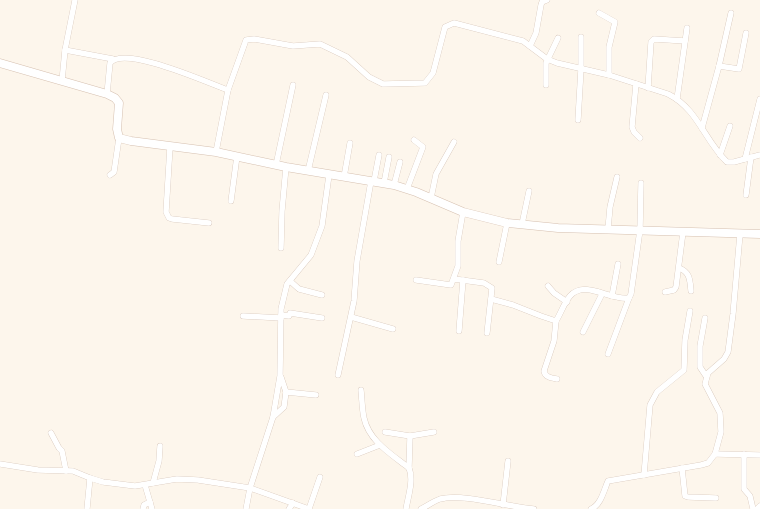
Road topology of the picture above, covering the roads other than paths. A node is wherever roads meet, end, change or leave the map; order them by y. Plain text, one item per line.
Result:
1 (75, 0) edge
2 (547, 0) edge
3 (599, 13) dead end
4 (732, 13) dead end
5 (687, 28) dead end
6 (746, 33) dead end
7 (581, 37) dead end
8 (558, 38) dead end
9 (685, 41) junction
10 (530, 46) junction
11 (65, 50) junction
12 (113, 59) junction
13 (547, 59) junction
14 (0, 63) edge
15 (719, 66) junction
16 (581, 69) junction
17 (609, 75) junction
18 (62, 81) junction
19 (636, 84) junction
20 (293, 85) dead end
21 (546, 85) dead end
22 (648, 88) junction
23 (228, 90) junction
24 (107, 94) junction
25 (326, 95) dead end
26 (677, 98) junction
27 (760, 99) edge
28 (578, 120) dead end
29 (730, 126) dead end
30 (702, 128) junction
31 (119, 138) junction
32 (640, 138) dead end
33 (414, 140) dead end
34 (454, 142) dead end
35 (350, 143) dead end
36 (170, 147) junction
37 (216, 152) junction
38 (379, 155) dead end
39 (720, 155) junction
40 (760, 155) edge
41 (237, 156) junction
42 (389, 157) dead end
43 (748, 158) junction
44 (400, 162) dead end
45 (276, 165) junction
46 (286, 167) junction
47 (308, 171) junction
48 (110, 175) dead end
49 (329, 175) junction
50 (344, 177) junction
51 (617, 177) dead end
52 (372, 181) junction
53 (384, 183) junction
54 (641, 183) dead end
55 (394, 185) junction
56 (407, 189) junction
57 (529, 191) dead end
58 (746, 194) dead end
59 (431, 198) junction
60 (231, 201) dead end
61 (463, 212) junction
62 (508, 222) junction
63 (209, 223) dead end
64 (522, 224) junction
65 (608, 229) junction
66 (640, 230) junction
67 (683, 232) junction
68 (740, 234) junction
69 (760, 234) edge
70 (281, 248) dead end
71 (499, 262) dead end
72 (618, 264) dead end
73 (679, 268) junction
74 (454, 279) junction
75 (416, 280) dead end
76 (463, 280) junction
77 (290, 281) junction
78 (548, 286) dead end
79 (692, 291) dead end
80 (665, 292) dead end
81 (602, 294) junction
82 (322, 295) dead end
83 (612, 296) junction
84 (629, 298) junction
85 (491, 299) junction
86 (567, 302) junction
87 (690, 311) dead end
88 (243, 316) dead end
89 (281, 317) junction
90 (351, 317) junction
91 (322, 318) dead end
92 (705, 318) dead end
93 (556, 321) junction
94 (393, 329) dead end
95 (459, 331) dead end
96 (583, 332) dead end
97 (487, 333) dead end
98 (608, 354) dead end
99 (338, 375) dead end
100 (280, 376) junction
101 (706, 376) junction
102 (557, 379) dead end
103 (361, 390) dead end
104 (286, 392) junction
105 (316, 395) dead end
106 (273, 417) junction
107 (385, 432) dead end
108 (434, 432) dead end
109 (51, 433) dead end
110 (410, 436) junction
111 (380, 445) junction
112 (160, 446) dead end
113 (357, 454) dead end
114 (715, 454) junction
115 (744, 454) junction
116 (760, 455) edge
117 (508, 461) dead end
118 (0, 464) edge
119 (409, 468) junction
120 (682, 468) junction
121 (66, 471) junction
122 (644, 475) junction
123 (320, 477) dead end
124 (90, 478) junction
125 (153, 483) junction
126 (145, 484) junction
127 (250, 488) junction
128 (716, 498) dead end
129 (150, 502) junction
130 (293, 503) junction
131 (503, 504) junction
132 (760, 506) edge
133 (594, 508) edge
134 (87, 509) edge
135 (143, 509) edge
136 (152, 509) edge
137 (246, 509) edge
138 (289, 509) edge
139 (309, 509) edge
140 (406, 509) edge
141 (421, 509) edge
142 (534, 509) edge
143 (753, 509) edge
144 (757, 509) edge

1 - 11 street
2 - 10 street
3 - 17 street
4 - 15 street
5 - 9 street
6 - 15 street
7 - 16 street
8 - 13 street
9 - 22 street
9 - 26 street
10 - 13 street
10 - 23 street
11 - 12 street
11 - 18 street
12 - 23 street
12 - 24 street
13 - 16 street
13 - 21 street
14 - 18 street
15 - 30 street
16 - 17 street
16 - 28 street
17 - 19 street
18 - 24 street
19 - 22 street
19 - 32 street
20 - 45 street
22 - 26 street
23 - 37 street
24 - 31 street
25 - 47 street
26 - 30 street
27 - 43 street
29 - 39 street
30 - 39 street
31 - 36 street
31 - 48 street
33 - 56 street
34 - 59 street
35 - 50 street
36 - 37 street
36 - 63 street
37 - 41 street
38 - 52 street
39 - 43 street
40 - 43 street
41 - 45 street
41 - 60 street
42 - 53 street
43 - 58 street
44 - 55 street
45 - 46 street
46 - 47 street
46 - 70 street
47 - 49 street
49 - 50 street
49 - 77 street
50 - 52 street
51 - 65 street
52 - 53 street
52 - 90 street
53 - 55 street
54 - 66 street
55 - 56 street
56 - 59 street
57 - 64 street
59 - 61 street
61 - 62 street
61 - 74 street
62 - 64 street
62 - 71 street
64 - 65 street
65 - 66 street
66 - 67 street
66 - 84 street
67 - 68 street
67 - 73 street
68 - 69 street
68 - 101 street
72 - 83 street
73 - 79 street
73 - 80 street
74 - 75 street
74 - 76 street
76 - 85 street
76 - 95 street
77 - 82 street
77 - 89 street
78 - 86 street
81 - 83 street
81 - 86 street
81 - 96 street
83 - 84 street
84 - 98 street
85 - 93 street
85 - 97 street
86 - 93 street
87 - 122 street
88 - 89 street
89 - 91 street
89 - 100 street
90 - 94 street
90 - 99 street
92 - 101 street
93 - 102 street
100 - 104 street
100 - 106 street
101 - 114 street
103 - 111 street
104 - 105 street
104 - 106 street
106 - 127 street
107 - 110 street
108 - 110 street
109 - 121 street
110 - 119 street
111 - 113 street
111 - 119 street
112 - 125 street
114 - 115 street
114 - 120 street
115 - 116 street
115 - 143 street
117 - 131 street
118 - 121 street
119 - 140 street
120 - 122 street
120 - 128 street
121 - 124 street
122 - 133 street
123 - 139 street
124 - 126 street
124 - 134 street
125 - 126 street
125 - 127 street
126 - 129 street
127 - 130 street
127 - 137 street
129 - 135 street
129 - 136 street
130 - 138 street
130 - 139 street
131 - 141 street
131 - 142 street
132 - 144 street

